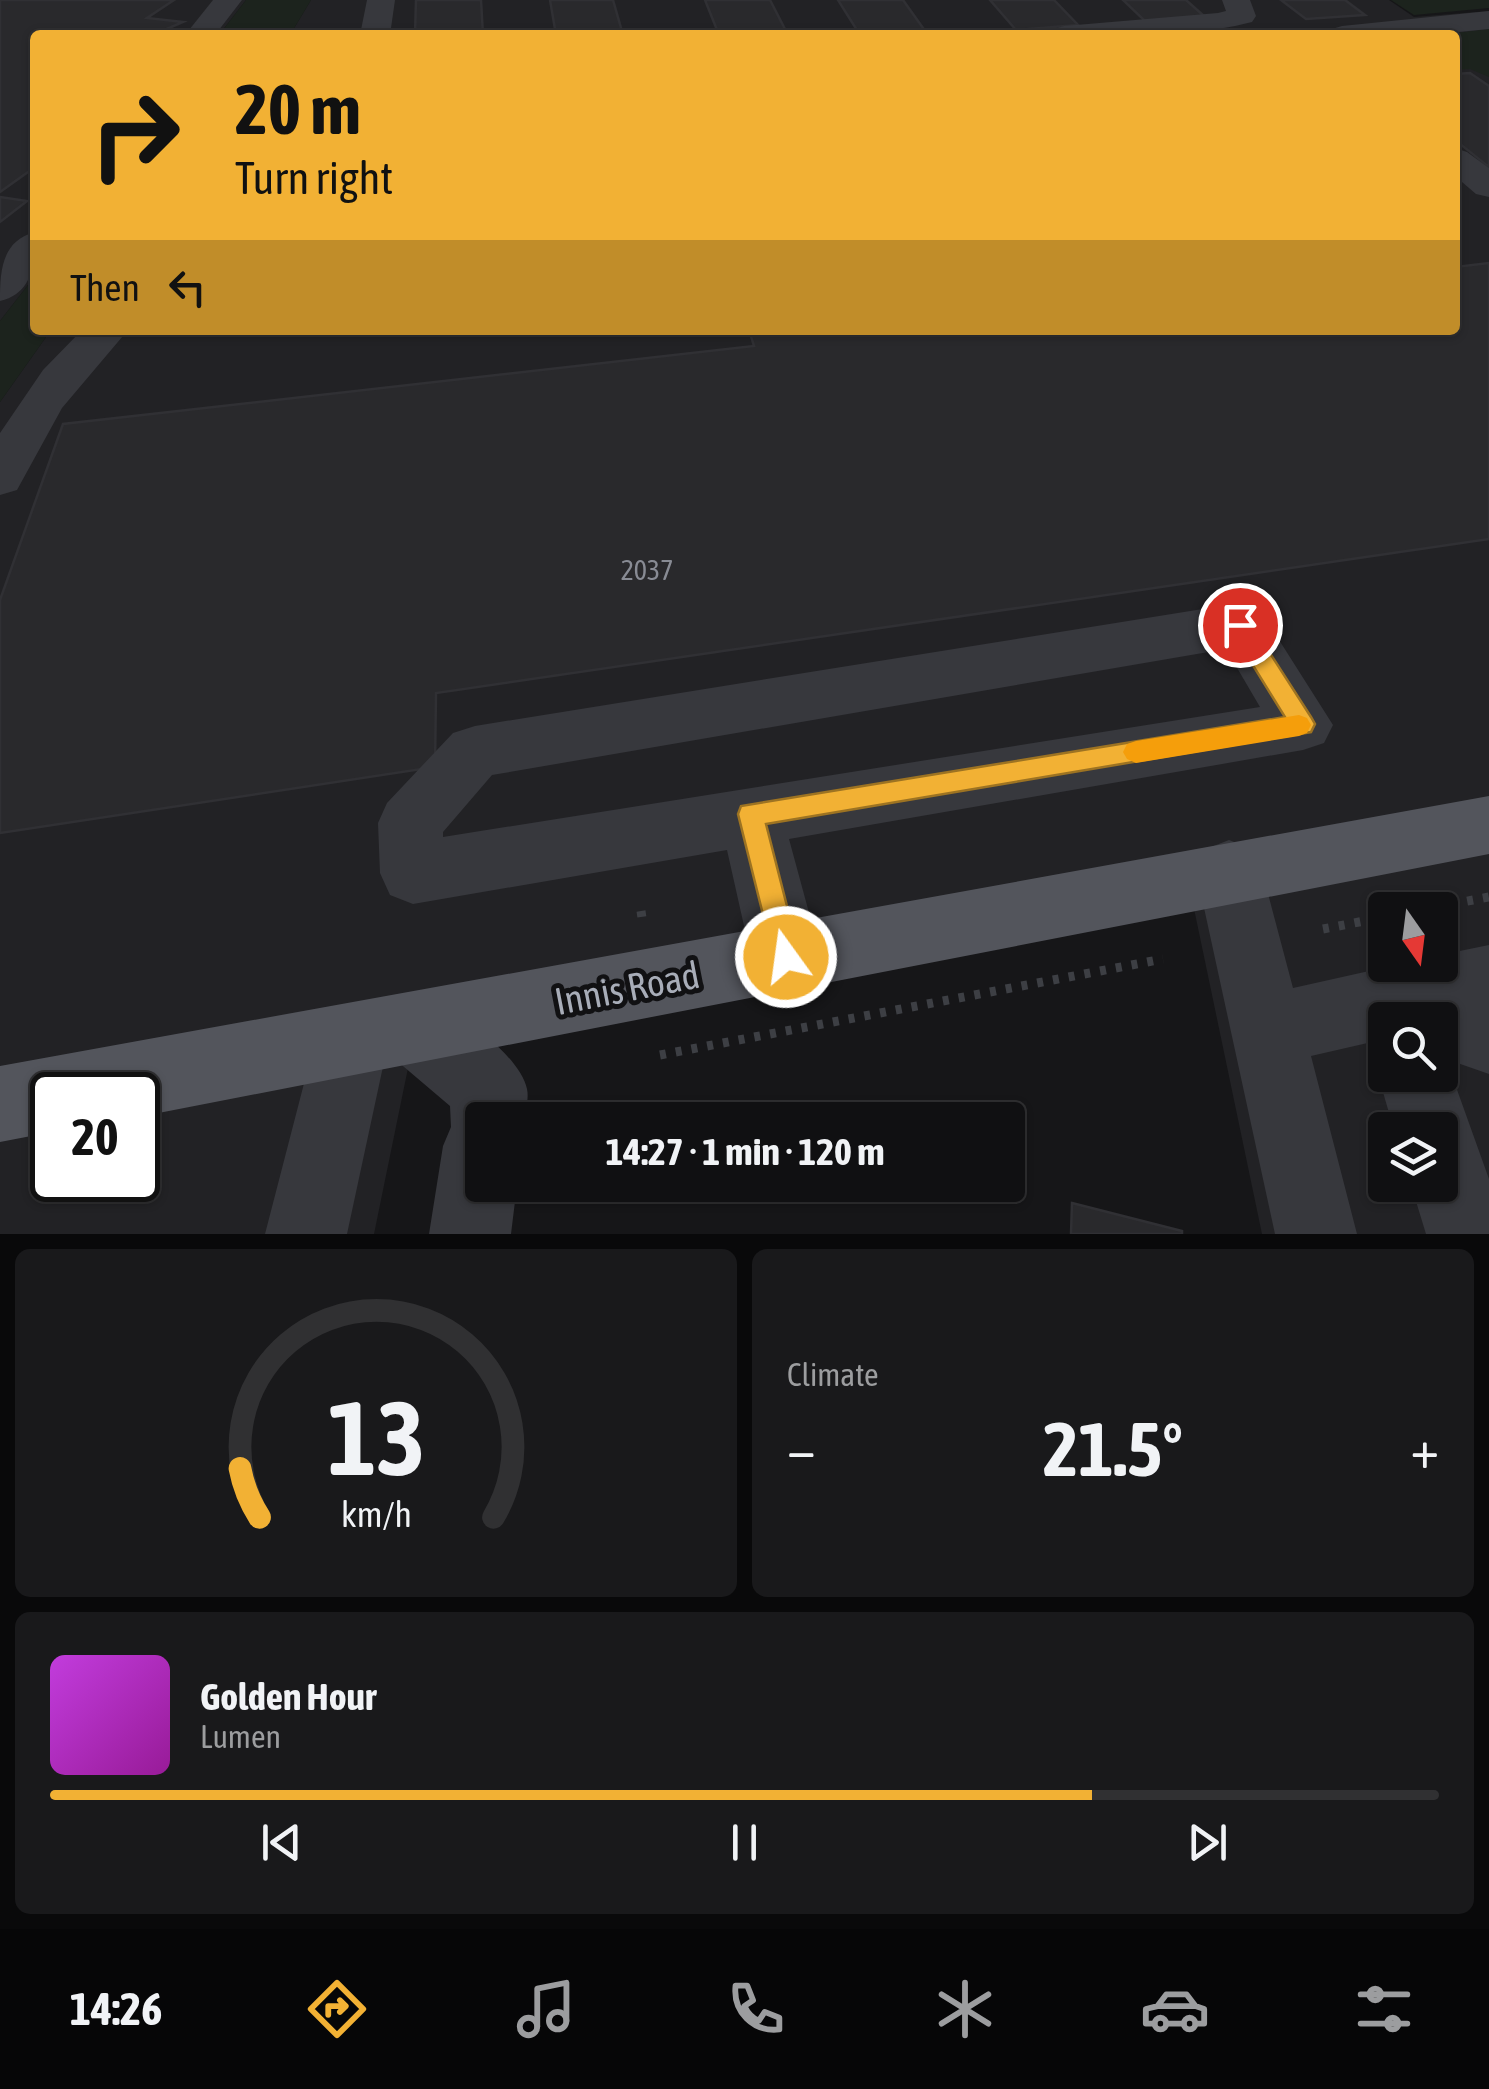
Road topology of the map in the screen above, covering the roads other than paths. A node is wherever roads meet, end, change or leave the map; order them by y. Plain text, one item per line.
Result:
1 (228, 0) edge
2 (381, 0) edge
3 (1236, 0) edge
4 (1489, 20) edge
5 (204, 30) edge
6 (376, 30) edge
7 (1123, 30) edge
8 (1391, 30) edge
9 (1460, 164) edge
10 (1489, 186) edge
11 (30, 250) edge
12 (0, 289) edge
13 (102, 335) edge
14 (0, 478) edge
15 (751, 814) junction
16 (1489, 825) edge
17 (1229, 871) junction
18 (786, 957) junction
19 (1489, 980) edge
20 (1422, 1002) edge
21 (1368, 1015) edge
22 (1458, 1029) edge
23 (1267, 1030) junction
24 (384, 1035) junction
25 (1489, 1037) edge
26 (488, 1102) edge
27 (0, 1104) edge
28 (474, 1202) edge
29 (1456, 1202) edge
30 (306, 1234) edge
31 (470, 1234) edge
32 (1316, 1234) edge
33 (1467, 1234) edge

1 - 5 street
2 - 6 street
3 - 7 street
4 - 8 street
9 - 10 street
11 - 12 street
13 - 14 street
15 - 15 street
15 - 18 street
16 - 17 main road, Innis Road
17 - 18 main road, Innis Road
17 - 23 street
18 - 24 main road, Innis Road
19 - 20 street
21 - 23 street
22 - 25 street
23 - 32 street
24 - 26 street
24 - 27 main road, Innis Road
24 - 30 street
28 - 31 street
29 - 33 street

